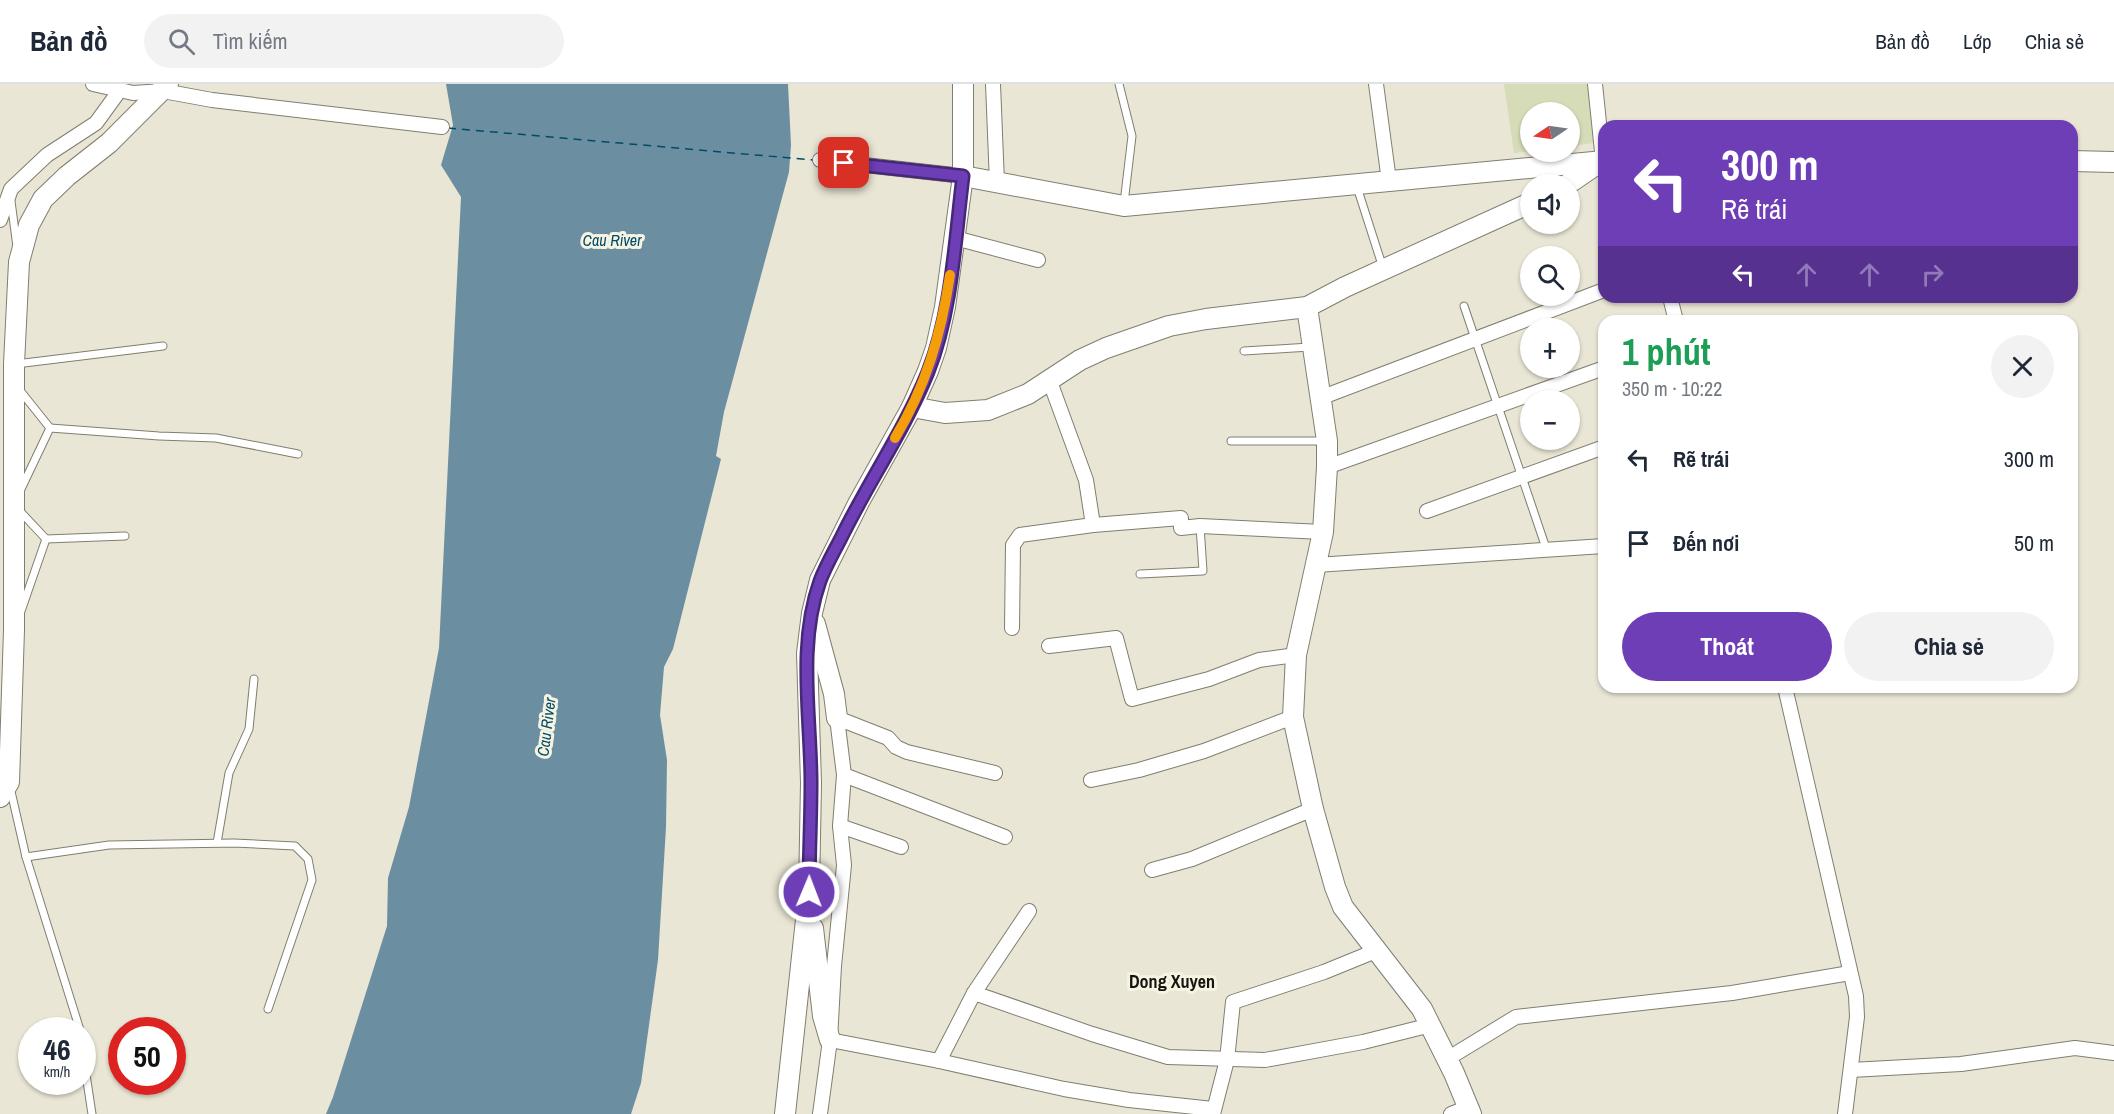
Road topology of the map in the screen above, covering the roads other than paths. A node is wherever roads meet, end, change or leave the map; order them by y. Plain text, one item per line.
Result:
1 (93, 84) edge
2 (963, 84) edge
3 (993, 84) edge
4 (1119, 84) edge
5 (1376, 84) edge
6 (1595, 84) edge
7 (165, 87) edge
8 (131, 89) edge
9 (1599, 120) edge
10 (442, 127) dead end
11 (820, 160) dead end
12 (1598, 161) edge
13 (2078, 161) edge
14 (2114, 162) edge
15 (1598, 164) edge
16 (963, 176) junction
17 (1580, 176) edge
18 (1389, 181) junction
19 (998, 183) junction
20 (1356, 184) junction
21 (6, 188) edge
22 (1124, 206) junction
23 (1520, 208) edge
24 (0, 220) edge
25 (955, 238) junction
26 (1038, 260) dead end
27 (18, 262) junction
28 (1383, 270) junction
29 (1598, 292) edge
30 (1464, 306) dead end
31 (1307, 307) junction
32 (1473, 339) junction
33 (163, 346) dead end
34 (1312, 346) junction
35 (1244, 351) dead end
36 (1598, 370) edge
37 (14, 373) junction
38 (1050, 379) junction
39 (1320, 398) junction
40 (912, 407) junction
41 (1497, 407) junction
42 (50, 428) junction
43 (1231, 441) dead end
44 (1327, 441) junction
45 (1598, 449) edge
46 (298, 454) dead end
47 (1327, 468) junction
48 (1523, 477) junction
49 (13, 504) junction
50 (1427, 511) dead end
51 (1093, 525) junction
52 (1200, 526) junction
53 (1323, 532) junction
54 (125, 536) dead end
55 (46, 539) junction
56 (1598, 547) edge
57 (1547, 551) junction
58 (1316, 565) junction
59 (1140, 574) dead end
60 (812, 613) junction
61 (1012, 628) dead end
62 (14, 630) junction
63 (1048, 646) dead end
64 (1296, 655) junction
65 (254, 679) dead end
66 (1786, 693) edge
67 (1293, 717) junction
68 (837, 718) junction
69 (0, 752) edge
70 (995, 773) dead end
71 (844, 775) junction
72 (1091, 780) dead end
73 (4, 789) edge
74 (1313, 809) junction
75 (840, 826) junction
76 (1005, 837) dead end
77 (217, 843) junction
78 (901, 847) dead end
79 (27, 857) junction
80 (1152, 870) dead end
81 (809, 892) junction
82 (1029, 911) dead end
83 (1378, 950) junction
84 (1851, 973) junction
85 (974, 993) junction
86 (268, 1009) dead end
87 (76, 1017) edge
88 (1431, 1025) junction
89 (830, 1040) junction
90 (2114, 1053) edge
91 (1447, 1059) junction
92 (1227, 1060) junction
93 (939, 1061) junction
94 (1851, 1070) junction
95 (89, 1095) edge
96 (1127, 1107) edge
97 (1214, 1111) edge
98 (1464, 1112) edge
99 (92, 1114) edge
100 (785, 1114) edge
101 (820, 1114) edge
102 (1845, 1114) edge

1 - 8 street
2 - 16 street
3 - 19 street
4 - 22 lane
5 - 18 street
6 - 9 street
7 - 8 street
7 - 10 street
7 - 27 street
8 - 21 street
11 - 16 street
12 - 18 street
13 - 14 street
15 - 17 street
16 - 19 street
16 - 25 street
18 - 20 street
19 - 22 street
20 - 22 street
20 - 28 lane
21 - 24 street
21 - 27 lane
23 - 28 street
25 - 26 street
25 - 40 street
27 - 37 street
28 - 31 street
29 - 32 street
30 - 32 lane
31 - 34 street
31 - 38 street
32 - 39 street
32 - 41 lane
33 - 37 lane
34 - 35 lane
34 - 39 street
36 - 41 street
37 - 42 lane
37 - 49 street
38 - 40 street
38 - 51 street
39 - 44 street
40 - 60 street
41 - 47 street
41 - 48 lane
42 - 46 lane
42 - 49 lane
43 - 44 lane
44 - 47 street
45 - 48 street
47 - 53 street
48 - 50 street
48 - 57 lane
49 - 55 lane
49 - 62 street
51 - 52 street
51 - 61 street
52 - 53 street
52 - 59 lane
53 - 58 street
54 - 55 lane
55 - 62 lane
56 - 57 street
57 - 58 street
58 - 64 street
60 - 68 street
60 - 81 street
62 - 73 street
63 - 64 street
64 - 67 street
65 - 77 lane
66 - 84 street
67 - 72 street
67 - 74 street
68 - 70 street
68 - 71 street
69 - 73 street
71 - 75 street
71 - 76 street
73 - 79 lane
74 - 80 street
74 - 83 street
75 - 78 street
75 - 89 street
77 - 79 lane
77 - 86 lane
79 - 87 lane
81 - 89 street
81 - 100 street
82 - 85 street
83 - 88 street
83 - 92 street
84 - 91 street
84 - 94 street
85 - 92 street
85 - 93 street
88 - 91 street
88 - 92 street
89 - 93 street
89 - 101 street
90 - 94 street
91 - 98 street
92 - 97 street
93 - 96 street
94 - 102 street
95 - 99 lane
96 - 97 street

